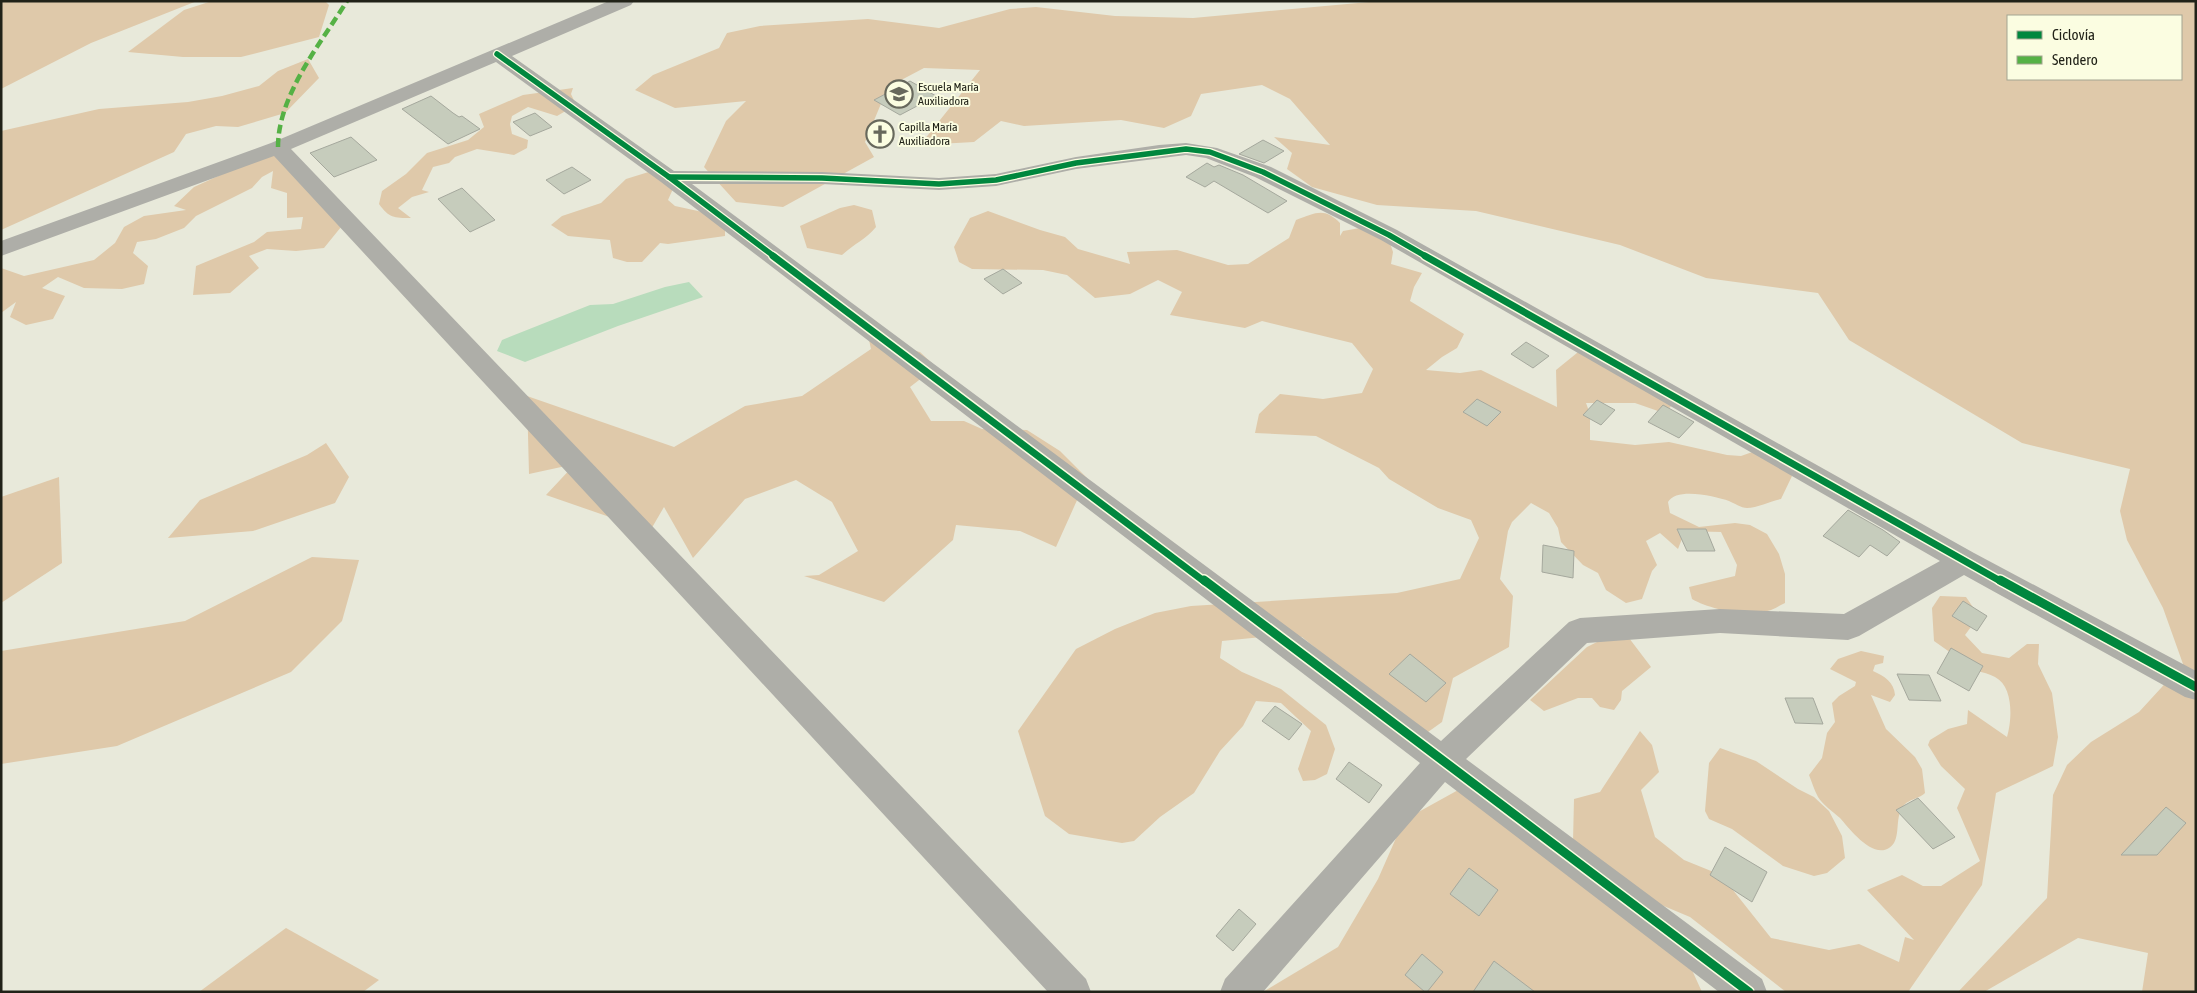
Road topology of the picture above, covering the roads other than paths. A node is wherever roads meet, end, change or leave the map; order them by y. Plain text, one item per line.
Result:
1 (625, 1) edge
2 (497, 54) junction
3 (278, 147) junction
4 (669, 177) junction
5 (1, 249) edge
6 (1964, 561) junction
7 (2196, 687) edge
8 (1442, 761) junction
9 (1073, 992) edge
10 (1238, 992) edge
11 (1749, 992) edge

1 - 2 street
2 - 3 street
2 - 4 street
3 - 5 street
3 - 9 street
4 - 6 street
4 - 8 street
6 - 7 street
6 - 8 street
8 - 10 street
8 - 11 street

